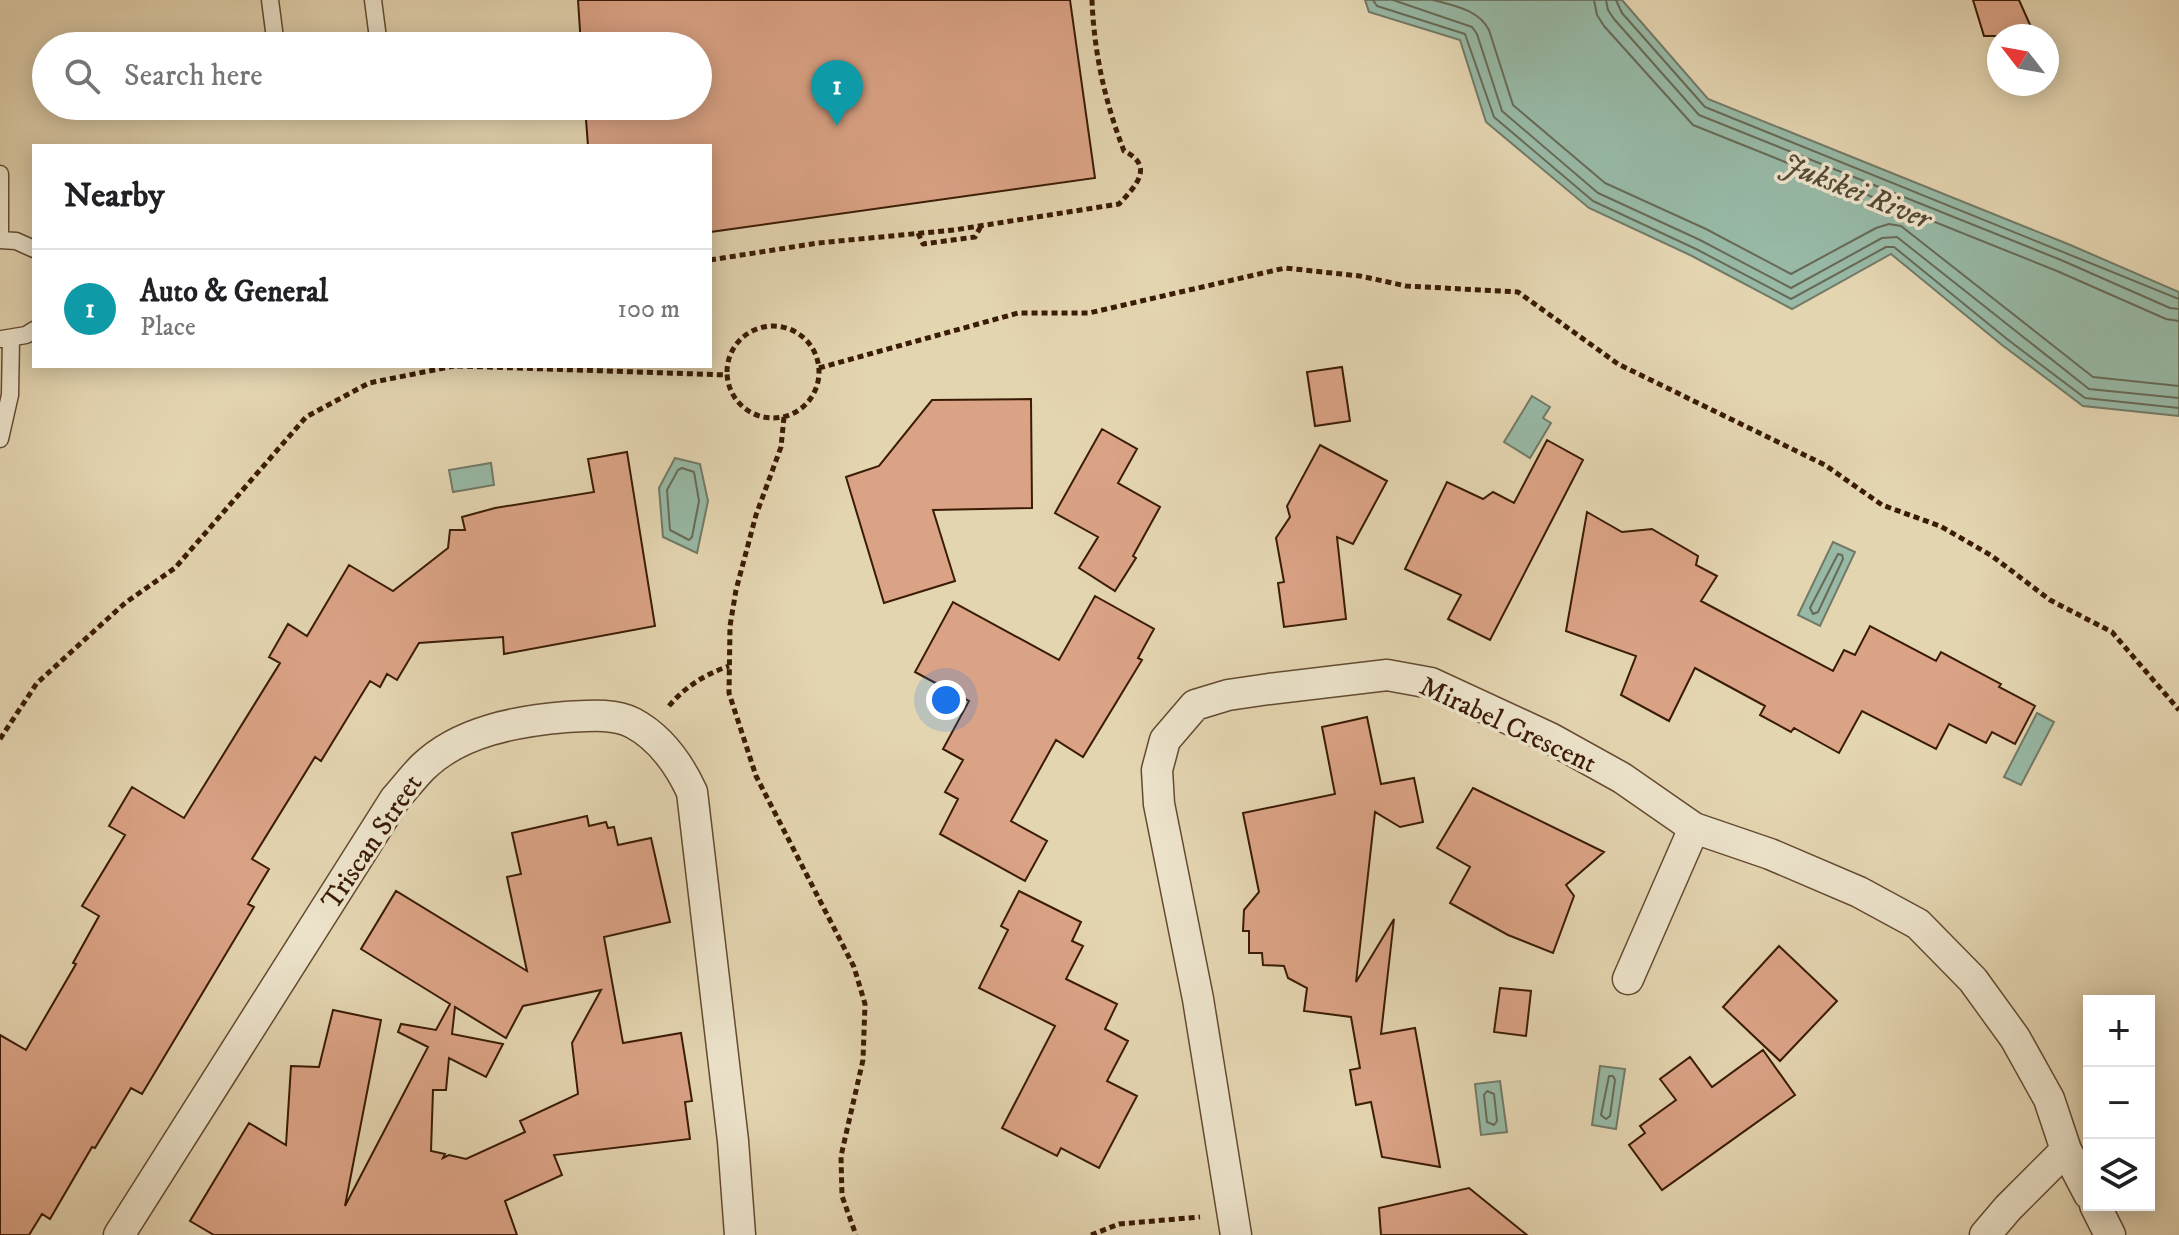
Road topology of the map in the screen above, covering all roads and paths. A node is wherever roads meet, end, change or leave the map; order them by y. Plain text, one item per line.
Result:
1 (270, 0) edge
2 (373, 0) edge
3 (1092, 0) edge
4 (274, 32) edge
5 (377, 32) edge
6 (0, 174) edge
7 (981, 226) junction
8 (918, 233) junction
9 (32, 248) edge
10 (712, 260) edge
11 (32, 331) edge
12 (6, 339) edge
13 (445, 368) edge
14 (515, 368) edge
15 (819, 368) junction
16 (727, 375) junction
17 (784, 417) junction
18 (0, 439) edge
19 (730, 666) junction
20 (2179, 710) edge
21 (647, 732) junction
22 (0, 739) edge
23 (1694, 828) junction
24 (1628, 979) dead end
25 (2066, 1150) junction
26 (2083, 1183) edge
27 (2098, 1211) edge
28 (1234, 1225) edge
29 (119, 1235) edge
30 (740, 1235) edge
31 (856, 1235) edge
32 (1091, 1235) edge
33 (1985, 1235) edge
34 (2110, 1235) edge

1 - 4 lane
2 - 5 lane
3 - 7 path
6 - 9 lane
7 - 8 path
7 - 8 path
8 - 10 path
11 - 12 lane
12 - 18 lane
13 - 22 path
14 - 16 path
15 - 16 path
15 - 17 path
15 - 20 path
16 - 17 path
17 - 19 path
19 - 21 path
19 - 31 path
21 - 29 street, Triscan Street
21 - 30 street, Triscan Street
23 - 24 street
23 - 25 street, Mirabel Crescent
23 - 28 street, Mirabel Crescent
25 - 26 street, Mirabel Crescent
25 - 33 street
27 - 34 street
28 - 32 path

